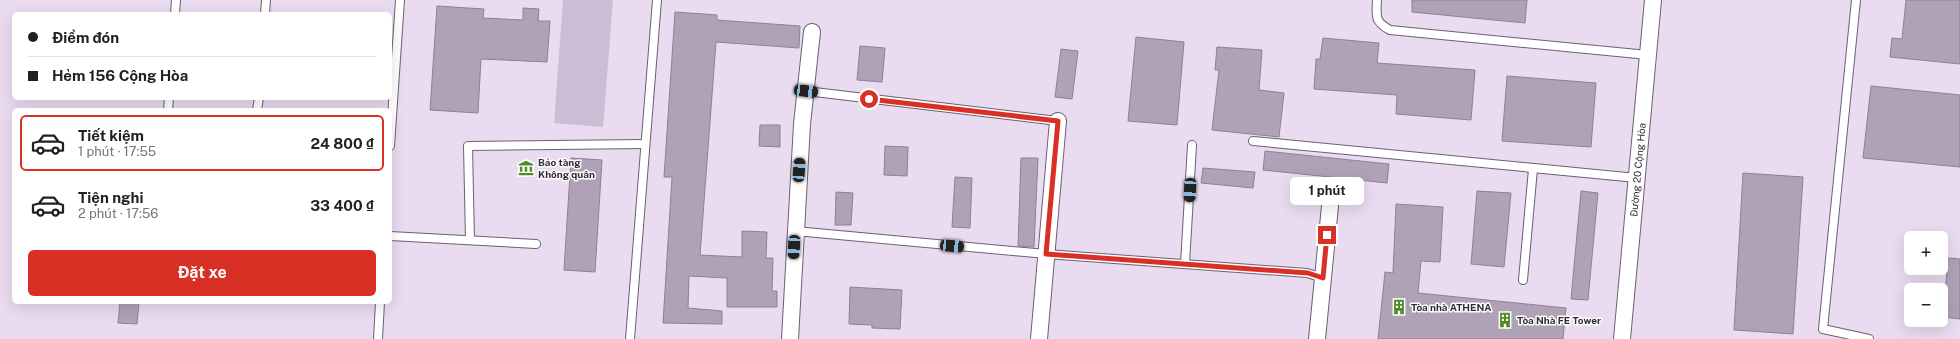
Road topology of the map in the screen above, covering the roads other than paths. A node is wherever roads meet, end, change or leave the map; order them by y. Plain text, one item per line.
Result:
1 (176, 0) edge
2 (266, 0) edge
3 (400, 0) edge
4 (656, 0) edge
5 (1377, 0) edge
6 (1653, 0) edge
7 (1856, 0) edge
8 (175, 12) edge
9 (265, 12) edge
10 (812, 32) dead end
11 (1648, 55) junction
12 (806, 91) junction
13 (392, 94) edge
14 (1058, 121) joint
15 (1253, 141) dead end
16 (645, 144) junction
17 (1192, 145) dead end
18 (1533, 169) junction
19 (1637, 178) junction
20 (1330, 206) dead end
21 (795, 231) junction
22 (392, 236) edge
23 (470, 240) junction
24 (536, 244) dead end
25 (1046, 254) junction
26 (1185, 264) junction
27 (1323, 278) junction
28 (1523, 280) dead end
29 (380, 304) edge
30 (378, 339) edge
31 (630, 339) edge
32 (790, 339) edge
33 (1039, 339) edge
34 (1317, 339) edge
35 (1622, 339) edge
36 (1869, 339) edge

1 - 8 lane
2 - 9 lane
3 - 13 lane
4 - 16 lane
5 - 11 lane
6 - 11 street, Đường 20 Cộng Hòa
7 - 36 lane
10 - 12 street
11 - 19 street, Đường 20 Cộng Hòa
12 - 14 lane
12 - 21 street
14 - 25 street
15 - 18 lane
16 - 23 lane
16 - 31 lane
17 - 26 lane
18 - 19 lane
18 - 28 lane
19 - 35 street, Đường 20 Cộng Hòa
20 - 27 street
21 - 25 lane
21 - 32 street
22 - 23 lane
23 - 24 lane
25 - 26 lane
25 - 33 street
26 - 27 lane
27 - 34 street
29 - 30 lane

